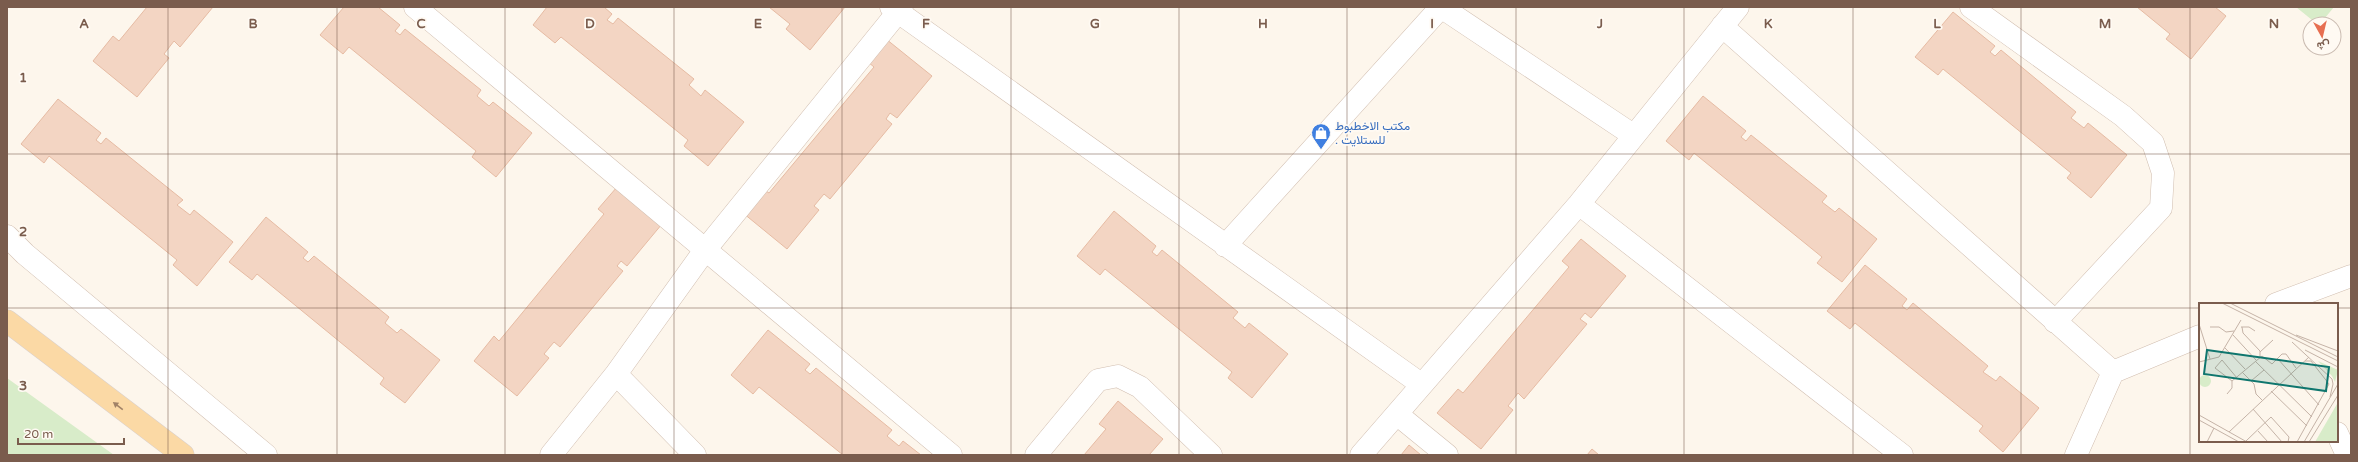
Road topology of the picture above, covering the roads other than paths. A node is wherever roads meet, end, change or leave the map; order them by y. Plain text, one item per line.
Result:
1 (414, 7) edge
2 (1441, 7) edge
3 (1738, 7) edge
4 (1971, 7) edge
5 (897, 9) edge
6 (1722, 26) junction
7 (1633, 135) junction
8 (1579, 204) junction
9 (7, 236) edge
10 (1225, 246) junction
11 (705, 250) junction
12 (2351, 276) edge
13 (2279, 303) edge
14 (7, 321) edge
15 (2055, 322) junction
16 (2199, 336) edge
17 (2113, 372) junction
18 (616, 374) junction
19 (1421, 384) junction
20 (1398, 415) junction
21 (2338, 435) edge
22 (183, 455) edge
23 (266, 455) edge
24 (551, 455) edge
25 (695, 455) edge
26 (951, 455) edge
27 (1036, 455) edge
28 (1211, 455) edge
29 (1361, 455) edge
30 (1447, 455) edge
31 (1902, 455) edge
32 (2076, 455) edge
33 (2347, 455) edge

1 - 11 street
2 - 7 street
2 - 10 street
3 - 6 street
4 - 15 street
5 - 10 street
5 - 11 street
6 - 7 street
6 - 15 street
7 - 8 street
8 - 19 street
8 - 31 street
9 - 23 street
10 - 19 street
11 - 18 street
11 - 26 street
12 - 13 street
22 -> 14 main road
15 - 17 street
16 - 17 street
17 - 32 street
18 - 24 street
18 - 25 street
19 - 20 street
20 - 29 street
20 - 30 street
21 - 33 street
27 - 28 street

